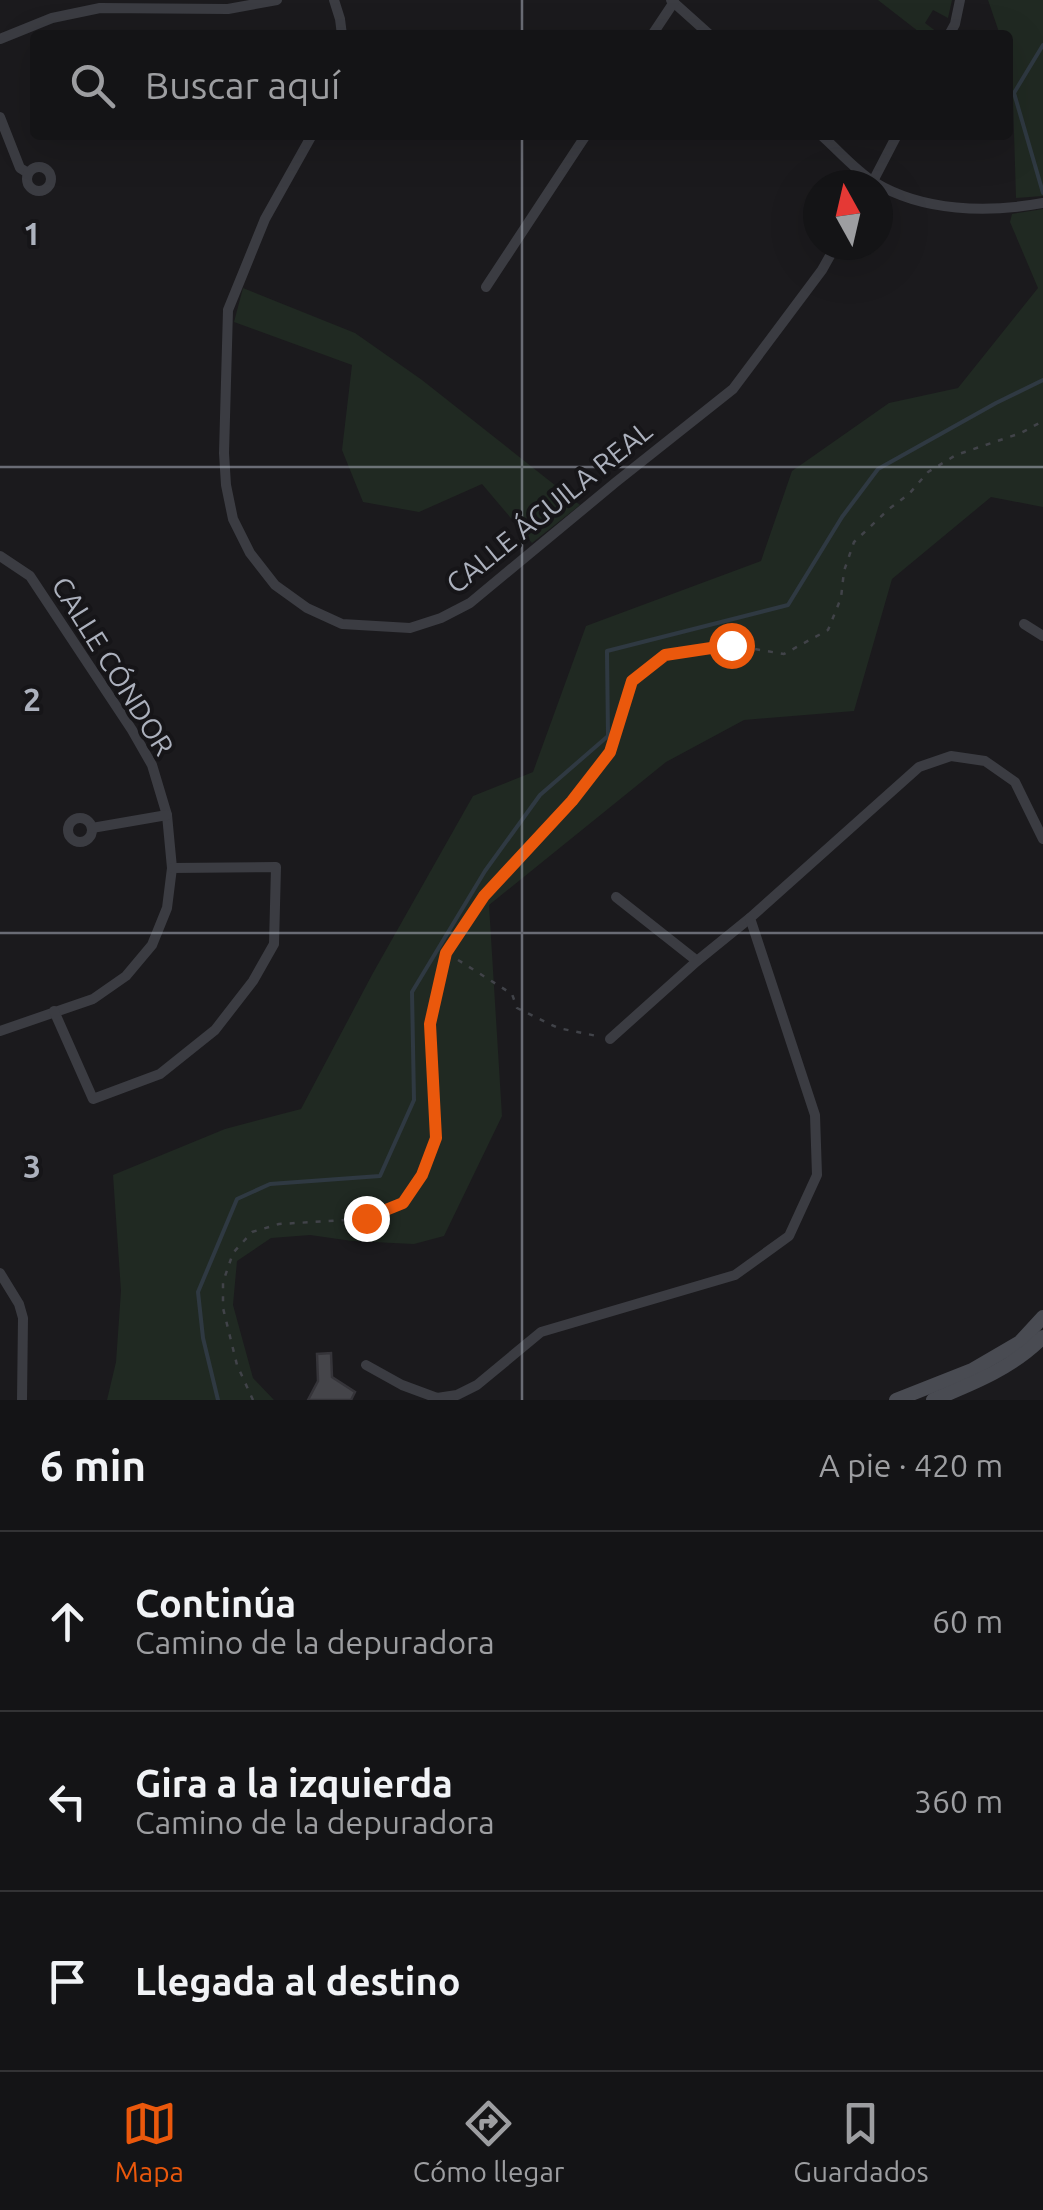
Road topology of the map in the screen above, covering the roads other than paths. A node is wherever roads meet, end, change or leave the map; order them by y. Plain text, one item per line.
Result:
1 (277, 0) edge
2 (334, 0) edge
3 (960, 0) edge
4 (672, 1) edge
5 (341, 30) edge
6 (655, 30) edge
7 (704, 30) edge
8 (952, 30) edge
9 (0, 39) edge
10 (0, 117) edge
11 (309, 140) edge
12 (583, 140) edge
13 (826, 140) edge
14 (894, 140) edge
15 (858, 170) edge
16 (879, 170) edge
17 (28, 173) dead end
18 (893, 192) edge
19 (1039, 204) edge
20 (828, 260) edge
21 (486, 287) dead end
22 (0, 556) edge
23 (1024, 624) dead end
24 (1043, 636) edge
25 (167, 815) junction
26 (92, 828) dead end
27 (1043, 839) edge
28 (172, 868) junction
29 (616, 897) dead end
30 (750, 918) junction
31 (697, 961) junction
32 (54, 1011) junction
33 (0, 1031) edge
34 (610, 1039) road end
35 (0, 1272) edge
36 (1043, 1317) edge
37 (1043, 1337) edge
38 (366, 1364) dead end
39 (22, 1400) edge
40 (896, 1400) edge
41 (933, 1400) edge

1 - 9 street
2 - 5 street
3 - 8 street
4 - 6 street
4 - 7 street
10 - 17 street
11 - 20 street, CALLE ÁGUILA REAL
12 - 21 street
13 - 15 street
14 - 16 street
18 - 19 street
22 - 25 street, CALLE CÓNDOR
23 - 24 street
25 - 26 street
25 - 28 street, CALLE CÓNDOR
27 - 30 street
28 - 32 street, CALLE CÓNDOR
28 - 32 street
29 - 31 street
30 - 31 street
30 - 38 street
31 - 34 street
32 - 33 street, CALLE CÓNDOR
35 - 39 street
36 - 40 street
37 - 41 street

